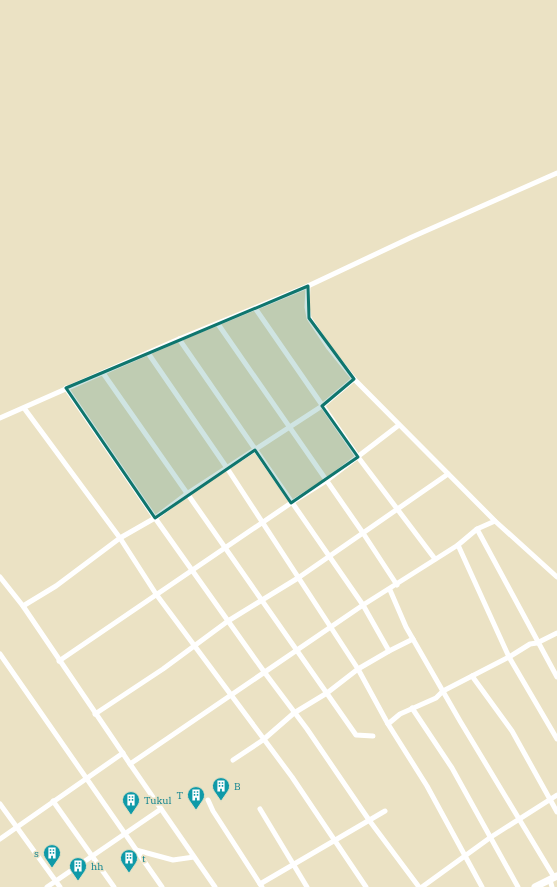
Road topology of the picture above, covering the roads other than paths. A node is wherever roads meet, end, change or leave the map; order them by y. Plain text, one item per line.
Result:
1 (557, 173) edge
2 (308, 286) junction
3 (255, 308) junction
4 (218, 324) junction
5 (179, 340) junction
6 (148, 353) junction
7 (103, 373) junction
8 (354, 379) junction
9 (66, 388) junction
10 (322, 406) junction
11 (24, 408) junction
12 (0, 418) edge
13 (399, 425) junction
14 (288, 427) junction
15 (255, 450) junction
16 (358, 457) junction
17 (227, 468) junction
18 (448, 474) junction
19 (326, 481) junction
20 (188, 493) junction
21 (291, 503) junction
22 (398, 510) junction
23 (154, 518) junction
24 (495, 521) junction
25 (262, 523) junction
26 (477, 529) junction
27 (363, 534) junction
28 (120, 538) junction
29 (458, 545) junction
30 (226, 548) junction
31 (329, 557) junction
32 (436, 559) junction
33 (192, 571) junction
34 (0, 577) edge
35 (557, 577) edge
36 (298, 578) junction
37 (397, 585) junction
38 (390, 590) junction
39 (156, 594) junction
40 (261, 599) junction
41 (363, 605) junction
42 (23, 606) junction
43 (228, 620) junction
44 (332, 628) junction
45 (557, 634) edge
46 (413, 639) junction
47 (537, 643) junction
48 (195, 646) junction
49 (389, 651) junction
50 (297, 652) junction
51 (0, 654) edge
52 (509, 657) junction
53 (58, 661) junction
54 (358, 669) junction
55 (264, 673) junction
56 (472, 676) junction
57 (557, 677) edge
58 (443, 691) junction
59 (327, 693) junction
60 (232, 696) junction
61 (412, 708) junction
62 (294, 713) junction
63 (95, 714) junction
64 (388, 724) junction
65 (373, 736) dead end
66 (557, 739) edge
67 (263, 740) junction
68 (123, 753) junction
69 (233, 760) dead end
70 (130, 764) junction
71 (86, 778) junction
72 (557, 795) edge
73 (550, 799) junction
74 (208, 800) dead end
75 (53, 801) junction
76 (0, 804) edge
77 (161, 809) junction
78 (260, 809) dead end
79 (386, 811) dead end
80 (557, 812) edge
81 (519, 819) junction
82 (369, 820) junction
83 (17, 827) junction
84 (125, 833) junction
85 (491, 837) junction
86 (0, 839) edge
87 (333, 840) junction
88 (136, 850) junction
89 (91, 856) junction
90 (464, 856) junction
91 (194, 857) junction
92 (292, 864) junction
93 (553, 880) edge
94 (56, 881) junction
95 (261, 885) edge
96 (47, 887) edge
97 (60, 887) edge
98 (114, 887) edge
99 (162, 887) edge
100 (215, 887) edge
101 (307, 887) edge
102 (366, 887) edge
103 (419, 887) edge
104 (422, 887) edge
105 (482, 887) edge
106 (518, 887) edge
107 (535, 887) edge

1 - 2 street
2 - 3 street
2 - 8 street
3 - 4 street
3 - 10 street
4 - 5 street
4 - 14 street
5 - 6 street
5 - 15 street
6 - 7 street
6 - 17 street
7 - 9 street
7 - 20 street
8 - 10 street
8 - 13 street
9 - 11 street
9 - 23 street
10 - 14 street
10 - 16 street
11 - 12 street
11 - 28 street
13 - 16 street
13 - 18 street
14 - 15 street
14 - 19 street
15 - 17 street
15 - 21 street
16 - 19 street
16 - 22 street
17 - 20 street
17 - 25 street
18 - 22 street
18 - 24 street
19 - 21 street
19 - 27 street
20 - 23 street
20 - 30 street
21 - 25 street
21 - 31 street
22 - 27 street
22 - 32 street
23 - 28 street
23 - 33 street
24 - 26 street
24 - 35 street
25 - 30 street
25 - 36 street
26 - 29 street
26 - 47 street
27 - 31 street
27 - 37 street
28 - 39 street
28 - 42 street
29 - 32 street
29 - 52 street
30 - 33 street
30 - 40 street
31 - 36 street
31 - 41 street
32 - 37 street
33 - 39 street
33 - 43 street
34 - 42 street
36 - 40 street
36 - 44 street
37 - 38 street
38 - 41 street
38 - 46 street
39 - 48 street
39 - 53 street
40 - 43 street
40 - 50 street
41 - 44 street
41 - 49 street
42 - 53 street
43 - 48 street
43 - 55 street
44 - 50 street
44 - 54 street
45 - 47 street
46 - 49 street
46 - 58 street
47 - 52 street
47 - 57 street
48 - 60 street
48 - 63 street
49 - 54 street
50 - 55 street
50 - 59 street
51 - 71 street
52 - 56 street
52 - 66 street
53 - 63 street
54 - 59 street
54 - 64 street
55 - 60 street
55 - 62 street
56 - 58 street
56 - 73 street
58 - 61 street
58 - 81 street
59 - 62 street
59 - 65 street
60 - 67 street
60 - 70 street
61 - 64 street
61 - 85 street
62 - 67 street
62 - 82 street
63 - 68 street
64 - 90 street
67 - 69 street
67 - 87 street
68 - 70 street
68 - 71 street
70 - 77 street
71 - 75 street
71 - 84 street
72 - 73 street
73 - 80 street
73 - 81 street
74 - 95 street
75 - 83 street
75 - 89 street
76 - 83 street
77 - 84 street
77 - 91 street
78 - 92 street
79 - 82 street
81 - 85 street
81 - 93 street
82 - 87 street
82 - 103 street
83 - 86 street
83 - 94 street
84 - 88 street
84 - 89 street
85 - 90 street
85 - 106 street
87 - 92 street
87 - 102 street
88 - 91 street
88 - 99 street
89 - 94 street
89 - 98 street
90 - 104 street
90 - 105 street
91 - 100 street
92 - 95 street
92 - 101 street
93 - 107 main road
94 - 96 street
94 - 97 street

